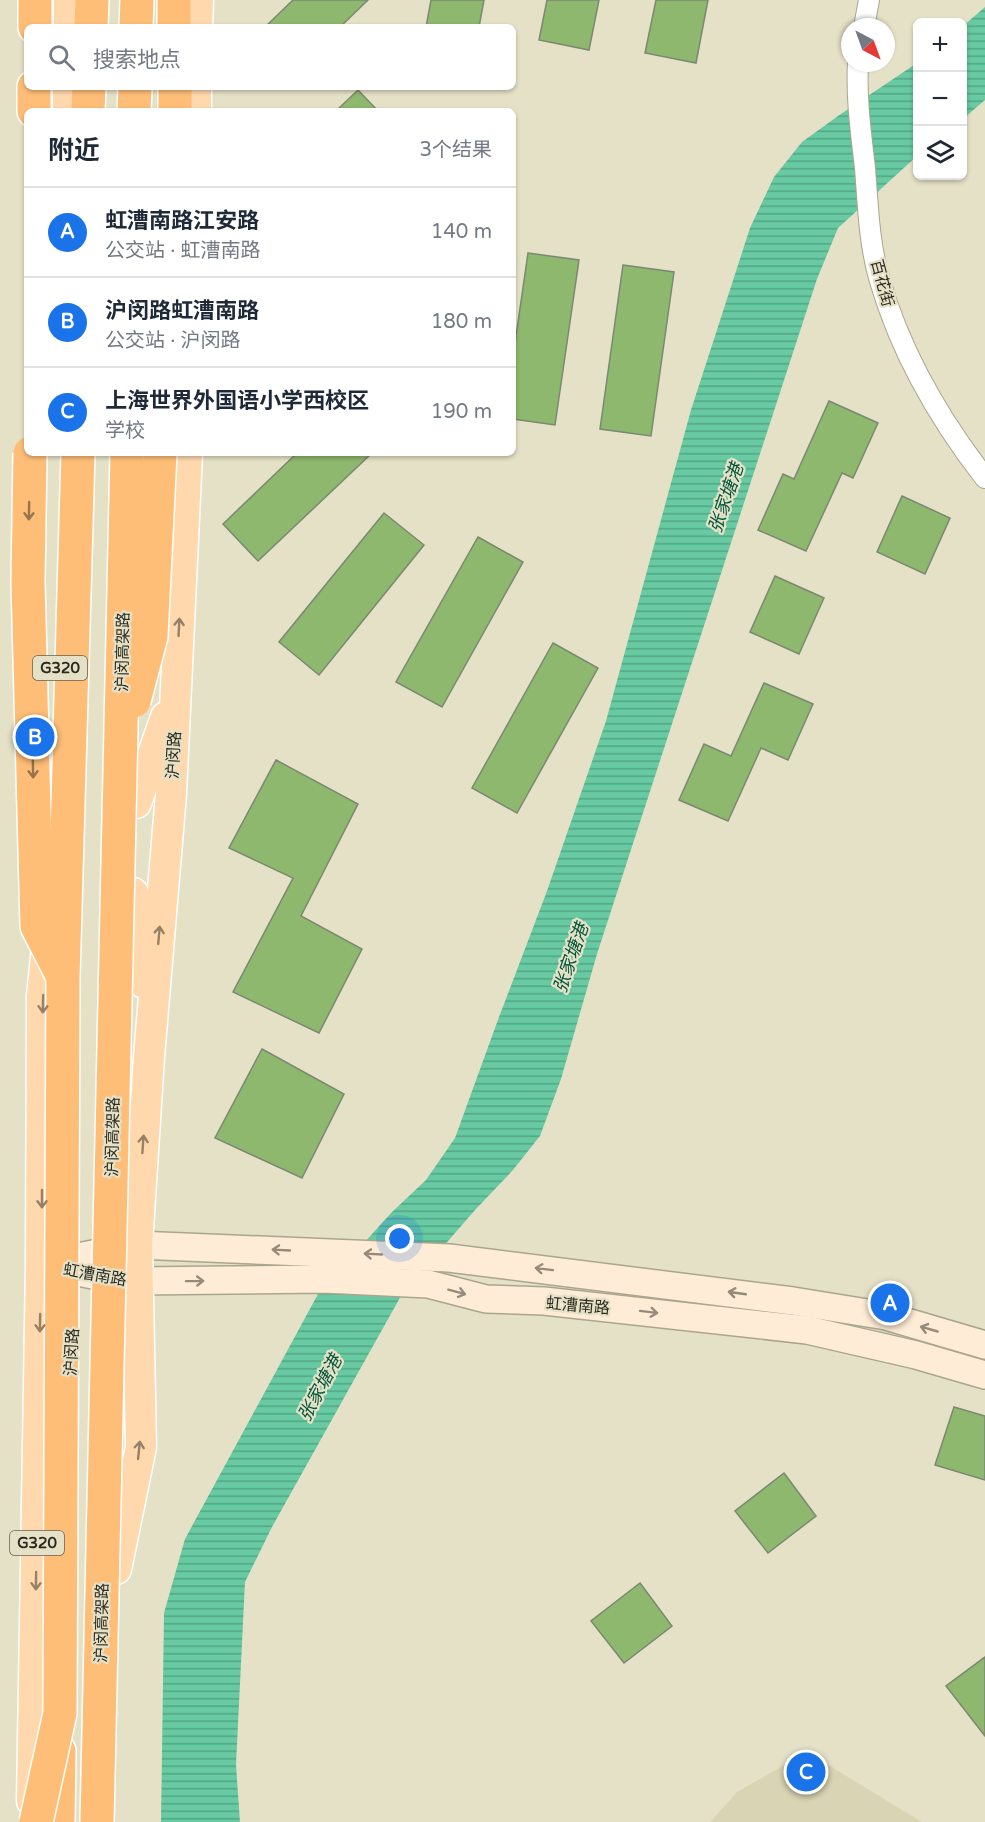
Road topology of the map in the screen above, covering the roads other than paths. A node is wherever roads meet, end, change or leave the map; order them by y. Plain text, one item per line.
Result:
1 (35, 0) edge
2 (69, 0) edge
3 (92, 0) edge
4 (137, 0) edge
5 (145, 0) edge
6 (174, 0) edge
7 (198, 0) edge
8 (869, 0) edge
9 (866, 18) edge
10 (35, 24) edge
11 (69, 24) edge
12 (91, 24) edge
13 (136, 24) edge
14 (145, 24) edge
15 (174, 24) edge
16 (197, 24) edge
17 (857, 72) edge
18 (34, 90) edge
19 (68, 90) edge
20 (89, 90) edge
21 (135, 90) edge
22 (144, 90) edge
23 (174, 90) edge
24 (196, 90) edge
25 (34, 108) edge
26 (68, 108) edge
27 (88, 108) edge
28 (134, 108) edge
29 (144, 108) edge
30 (175, 108) edge
31 (196, 108) edge
32 (30, 456) edge
33 (63, 456) edge
34 (78, 456) edge
35 (127, 456) edge
36 (140, 456) edge
37 (160, 456) edge
38 (187, 456) edge
39 (985, 478) edge
40 (176, 686) junction
41 (120, 752) junction
42 (136, 803) junction
43 (54, 883) junction
44 (133, 893) junction
45 (63, 977) junction
46 (149, 1057) junction
47 (128, 1246) junction
48 (75, 1264) junction
49 (41, 1265) junction
50 (127, 1281) junction
51 (985, 1345) edge
52 (985, 1375) edge
53 (60, 1713) junction
54 (31, 1822) edge
55 (36, 1822) edge
56 (49, 1822) edge
57 (58, 1822) edge
58 (97, 1822) edge
59 (113, 1822) edge

1 - 10 highway
2 - 11 main road
3 - 12 highway
4 - 13 highway
5 - 14 main road
6 - 15 highway
7 - 16 main road
8 - 9 street
17 - 39 street, 百花街
18 - 25 highway
19 - 26 main road
20 - 27 highway
21 - 28 highway
22 - 29 main road
23 - 30 highway
24 - 31 main road
32 -> 45 highway, bridge
33 - 43 main road, 沪闵路 / G320
34 - 45 highway, bridge
35 - 41 highway, 沪闵高架路, bridge
36 - 42 main road, 沪闵路
37 - 41 highway, bridge
40 -> 38 main road, 沪闵路
40 - 42 main road
46 -> 40 main road, 沪闵路
41 - 58 highway, 沪闵高架路, bridge
42 - 44 main road, 沪闵路
43 - 48 main road, 沪闵路
43 -> 49 main road, 沪闵路 / G320
44 - 46 main road, 沪闵路
44 - 47 main road, 沪闵路
45 - 53 highway, bridge
47 -> 46 main road, 沪闵路
47 - 48 main road, 虹漕南路
47 - 50 main road, 沪闵路
51 -> 47 main road, 虹漕南路
48 - 49 main road, 虹漕南路
48 - 50 main road, 虹漕南路
48 - 56 main road, 沪闵路
49 -> 54 main road, 沪闵路 / G320
50 -> 52 main road, 虹漕南路
59 -> 50 main road, 沪闵路
53 - 55 highway, bridge
53 - 57 highway, bridge

